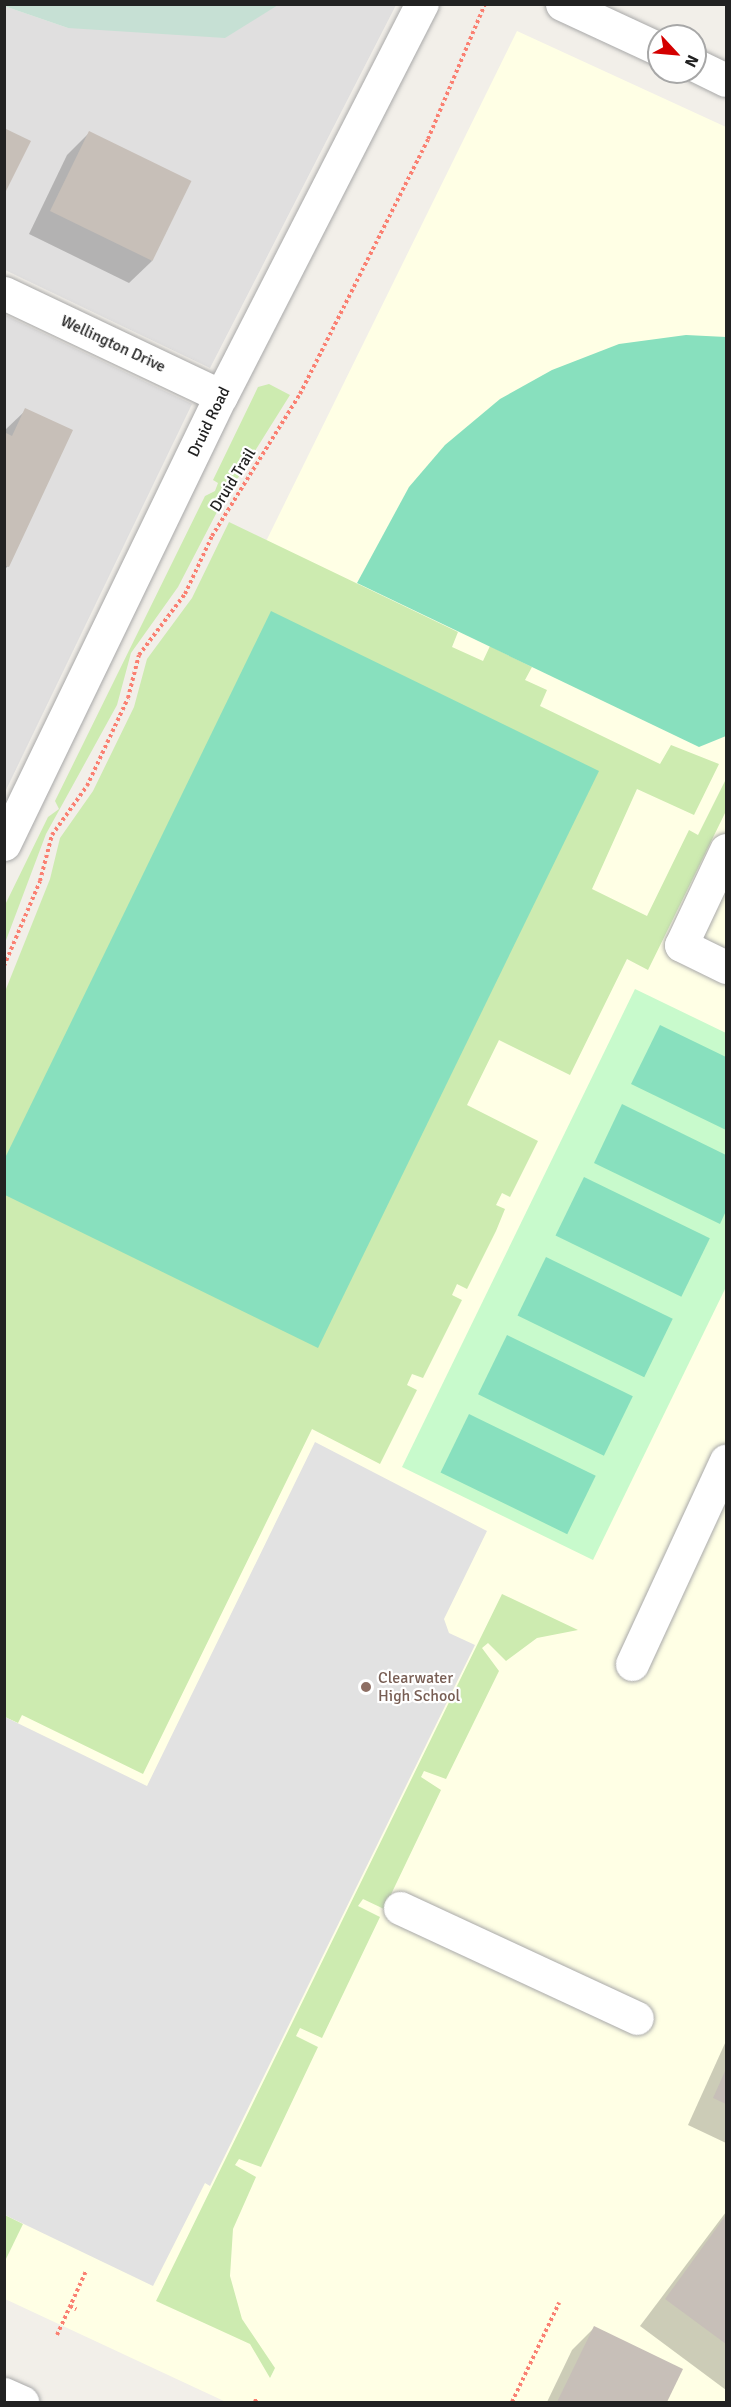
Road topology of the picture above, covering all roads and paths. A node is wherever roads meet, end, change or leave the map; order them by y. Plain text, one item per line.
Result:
1 (422, 4) edge
2 (484, 4) edge
3 (562, 4) edge
4 (647, 43) edge
5 (707, 71) edge
6 (726, 80) edge
7 (4, 293) edge
8 (221, 396) junction
9 (4, 844) edge
10 (726, 850) edge
11 (4, 966) edge
12 (726, 967) edge
13 (726, 1461) edge
14 (632, 1664) dead end
15 (400, 1908) dead end
16 (637, 2018) dead end
17 (86, 2271) dead end
18 (560, 2303) dead end
19 (70, 2306) junction
20 (76, 2309) dead end
21 (57, 2335) dead end
22 (4, 2394) edge
23 (22, 2403) edge
24 (512, 2403) edge

1 - 8 street, Druid Road
2 - 11 path, Druid Trail
3 - 4 street
5 - 6 street
7 - 8 street, Wellington Drive
8 - 9 street, Druid Road
10 - 12 street
13 - 14 street
15 - 16 street
17 - 19 path
18 - 24 path
19 - 20 path
19 - 21 path
22 - 23 street

